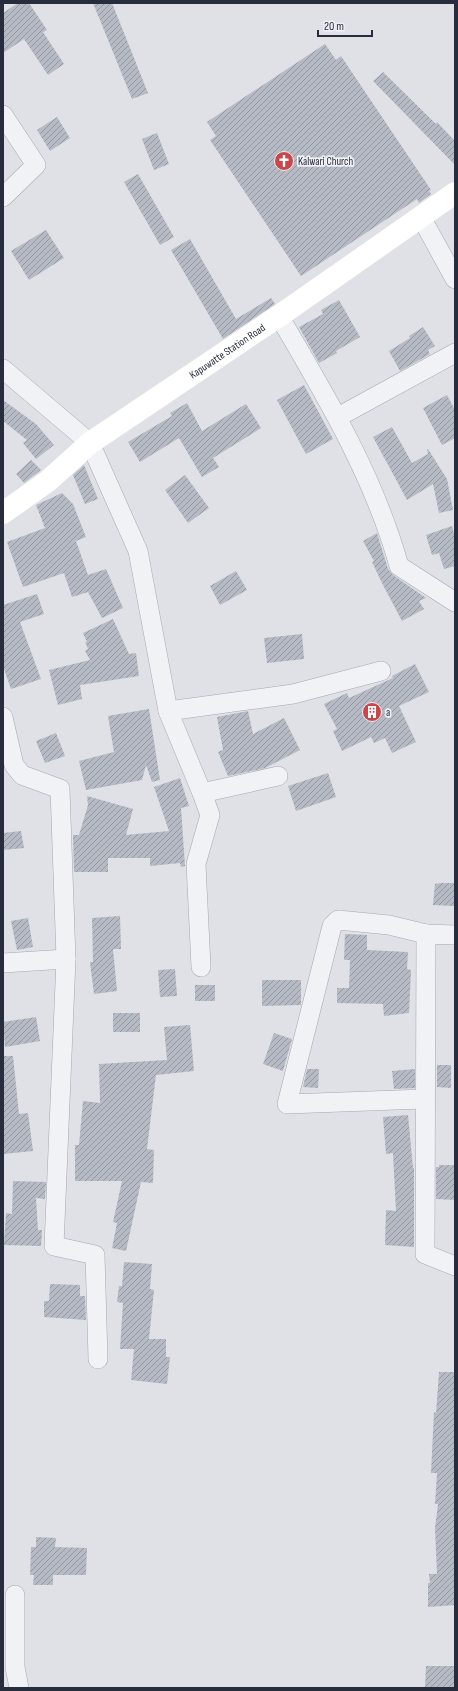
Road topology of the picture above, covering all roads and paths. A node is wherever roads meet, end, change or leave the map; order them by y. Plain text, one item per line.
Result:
1 (3, 115) edge
2 (455, 193) edge
3 (3, 197) edge
4 (421, 217) junction
5 (455, 279) edge
6 (279, 316) junction
7 (455, 353) edge
8 (3, 369) edge
9 (338, 417) junction
10 (90, 443) junction
11 (3, 513) edge
12 (455, 602) edge
13 (381, 671) dead end
14 (168, 711) junction
15 (3, 717) edge
16 (278, 776) dead end
17 (202, 793) junction
18 (426, 934) junction
19 (455, 935) edge
20 (66, 959) junction
21 (3, 963) edge
22 (201, 968) dead end
23 (424, 1099) junction
24 (455, 1266) edge
25 (98, 1359) dead end
26 (15, 1595) dead end
27 (19, 1688) edge

1 - 3 street
2 - 4 street, Kapuwatte Station Road
4 - 5 street
4 - 6 street, Kapuwatte Station Road
6 - 9 street
6 - 10 street, Kapuwatte Station Road
7 - 9 street
8 - 10 street
9 - 12 street
10 - 11 street, Kapuwatte Station Road
10 - 14 street
13 - 14 street
14 - 17 street
15 - 20 street
16 - 17 street
17 - 22 street
18 - 19 street
18 - 23 street
18 - 23 street
20 - 21 street
20 - 25 street
23 - 24 street
26 - 27 street

